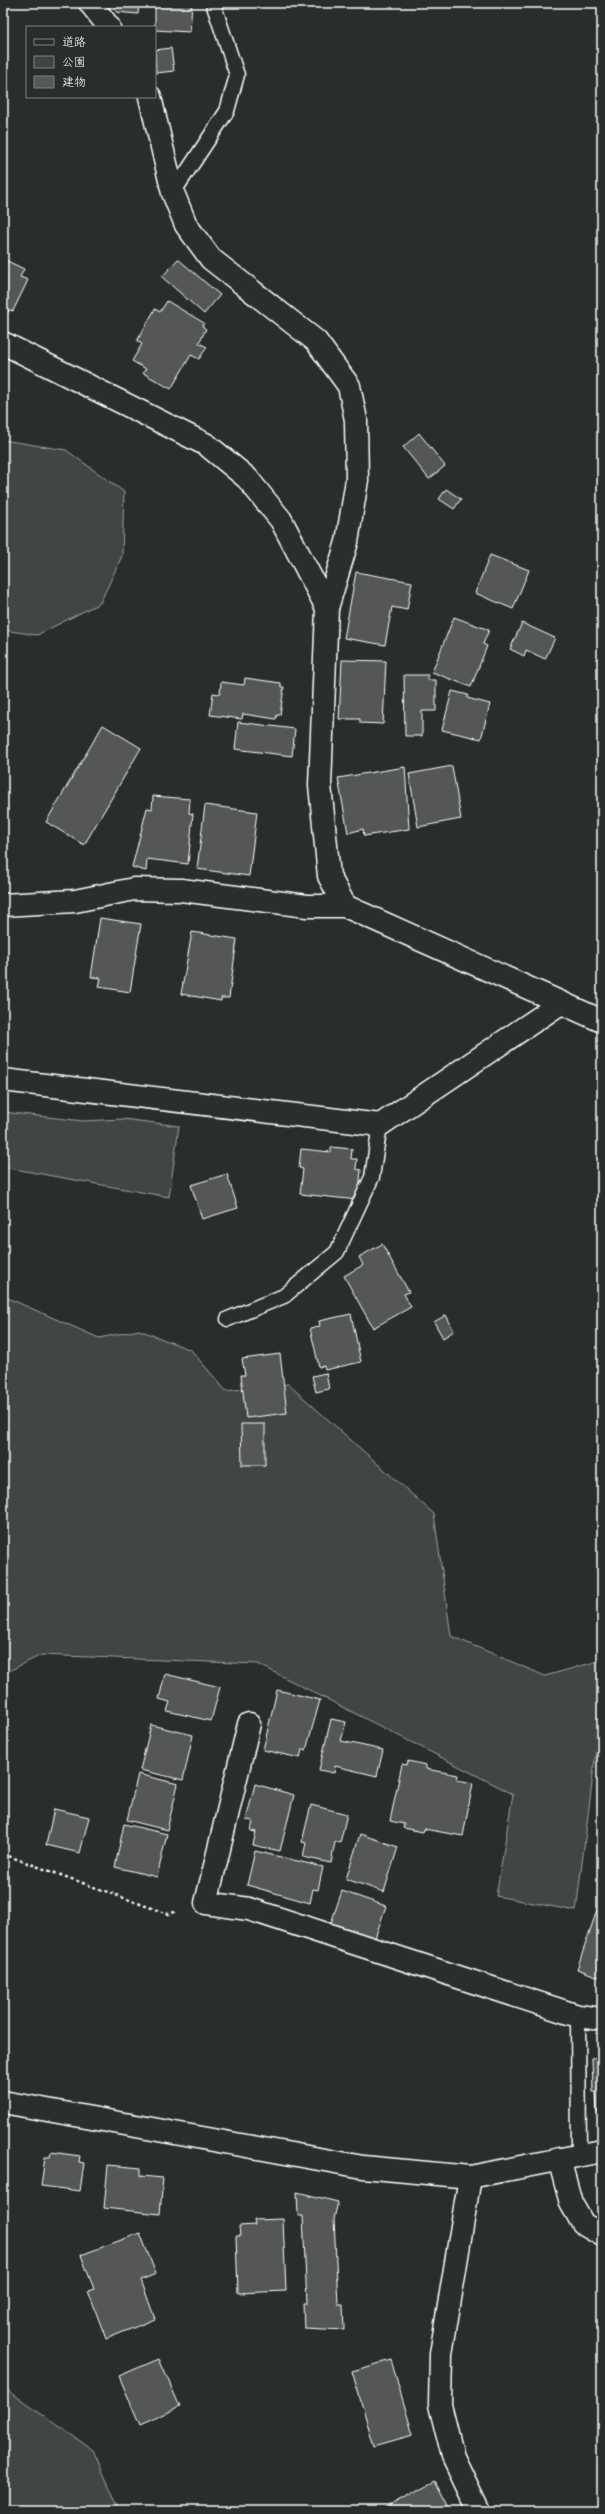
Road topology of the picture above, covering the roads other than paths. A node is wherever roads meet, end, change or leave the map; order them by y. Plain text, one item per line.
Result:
1 (90, 3) edge
2 (213, 3) edge
3 (108, 26) edge
4 (150, 98) edge
5 (173, 193) junction
6 (3, 343) edge
7 (327, 608) junction
8 (3, 905) edge
9 (345, 906) junction
10 (561, 1004) junction
11 (602, 1021) edge
12 (3, 1080) edge
13 (380, 1125) junction
14 (228, 1319) dead end
15 (249, 1724) dead end
16 (578, 2016) junction
17 (602, 2019) edge
18 (3, 2102) edge
19 (602, 2151) edge
20 (569, 2157) junction
21 (470, 2177) junction
22 (602, 2235) edge
23 (479, 2511) edge

1 - 3 street
2 - 5 lane
4 - 5 street
5 - 7 street
6 - 7 street
7 - 9 street
8 - 9 street
9 - 10 street
10 - 11 street
10 - 13 street
12 - 13 street
13 - 14 lane
15 - 16 street
16 - 17 street
16 - 20 lane
18 - 21 street
19 - 20 street
20 - 21 street
20 - 22 street
21 - 23 street

